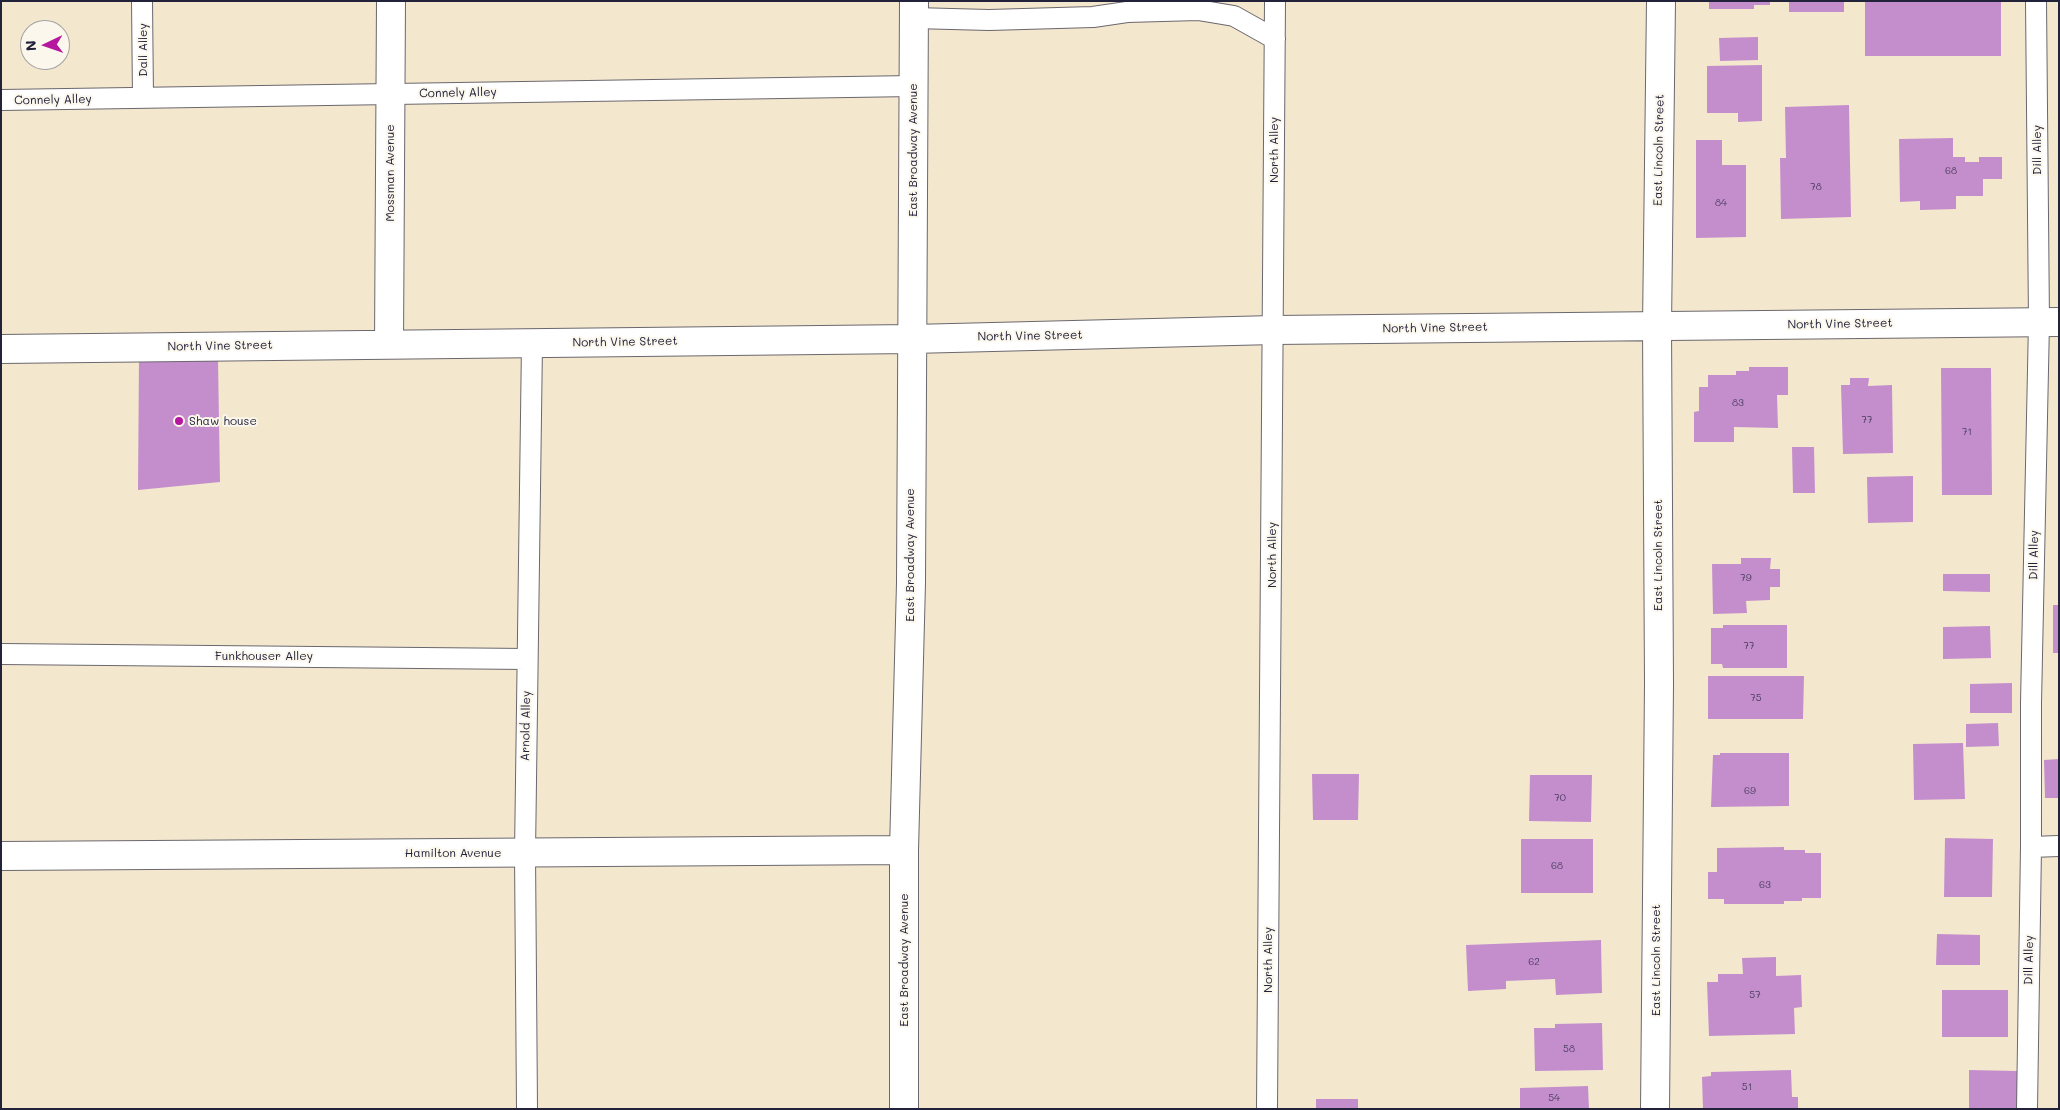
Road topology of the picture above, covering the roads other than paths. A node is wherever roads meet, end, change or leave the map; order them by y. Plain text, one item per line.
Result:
1 (142, 1) edge
2 (391, 1) edge
3 (1275, 1) edge
4 (1661, 1) edge
5 (2036, 1) edge
6 (914, 10) edge
7 (1275, 39) junction
8 (914, 86) junction
9 (391, 94) junction
10 (143, 98) junction
11 (1, 100) edge
12 (2049, 322) edge
13 (1657, 326) junction
14 (1274, 330) junction
15 (912, 339) junction
16 (532, 343) junction
17 (389, 344) junction
18 (1, 349) edge
19 (1, 654) edge
20 (527, 659) junction
21 (2031, 846) junction
22 (2059, 846) edge
23 (904, 850) junction
24 (525, 853) junction
25 (1, 856) edge
26 (527, 1109) edge
27 (904, 1109) edge
28 (1267, 1109) edge
29 (1655, 1109) edge
30 (2027, 1109) edge

1 - 10 lane, Dall Alley
2 - 9 street, Mossman Avenue
3 - 7 lane, North Alley
4 - 13 street, East Lincoln Street
5 - 12 lane, Dill Alley
6 - 7 lane
6 - 8 street, East Broadway Avenue
7 - 14 lane, North Alley
8 - 9 lane, Connely Alley
8 - 15 street, East Broadway Avenue
9 - 10 lane, Connely Alley
9 - 17 street, Mossman Avenue
10 - 11 lane, Connely Alley
12 - 13 street, North Vine Street
12 - 21 lane, Dill Alley
13 - 14 street, North Vine Street
13 - 29 street, East Lincoln Street
14 - 15 street, North Vine Street
14 - 28 lane, North Alley
15 - 16 street, North Vine Street
15 - 23 street, East Broadway Avenue
16 - 17 street, North Vine Street
16 - 20 lane, Arnold Alley
17 - 18 street, North Vine Street
19 - 20 lane, Funkhouser Alley
20 - 24 lane, Arnold Alley
21 - 22 lane
21 - 30 lane, Dill Alley
23 - 24 street, Hamilton Avenue
23 - 27 street, East Broadway Avenue
24 - 25 street, Hamilton Avenue
24 - 26 lane, Arnold Alley

